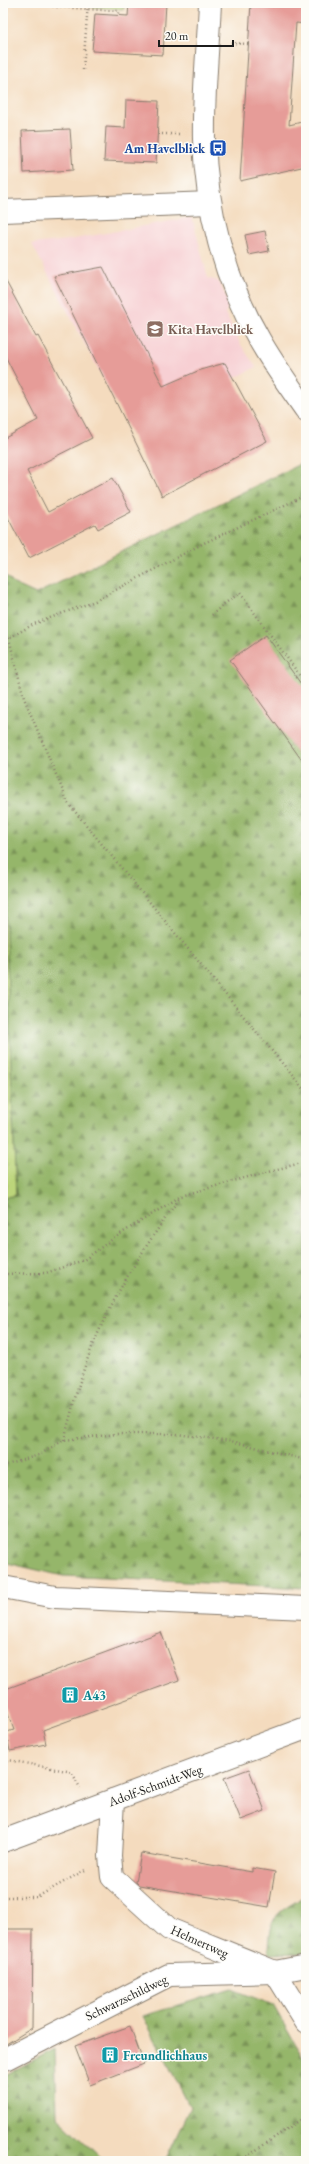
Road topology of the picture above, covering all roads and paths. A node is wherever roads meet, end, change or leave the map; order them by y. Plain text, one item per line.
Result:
1 (37, 3) edge
2 (88, 3) edge
3 (210, 3) edge
4 (87, 9) junction
5 (119, 15) dead end
6 (83, 70) dead end
7 (210, 203) junction
8 (3, 211) edge
9 (306, 410) edge
10 (306, 495) edge
11 (212, 615) dead end
12 (3, 636) edge
13 (9, 638) junction
14 (306, 684) edge
15 (306, 1098) edge
16 (306, 1162) edge
17 (181, 1196) junction
18 (3, 1274) edge
19 (64, 1440) junction
20 (306, 1460) edge
21 (3, 1466) edge
22 (3, 1586) edge
23 (306, 1608) edge
24 (306, 1728) edge
25 (3, 1759) edge
26 (113, 1800) junction
27 (90, 1809) junction
28 (3, 1841) edge
29 (110, 1856) junction
30 (3, 1897) edge
31 (306, 1966) edge
32 (275, 1972) junction
33 (306, 2022) edge
34 (3, 2060) edge
35 (306, 2116) edge
36 (240, 2161) edge

1 - 4 path
2 - 4 path
3 - 7 street
4 - 5 path
4 - 6 path
7 - 8 street
7 - 9 street
10 - 13 path
11 - 14 path
12 - 13 path
13 - 15 path
16 - 17 path
17 - 18 path
17 - 19 path
19 - 20 path
19 - 21 path
22 - 23 street
24 - 26 street, Adolf-Schmidt-Weg
25 - 27 path
26 - 27 street, Adolf-Schmidt-Weg
26 - 29 street, Helmertweg
27 - 28 street, Adolf-Schmidt-Weg
29 - 30 path
29 - 32 street, Helmertweg
31 - 32 street, Schwarzschildweg
32 - 33 street
32 - 34 street, Schwarzschildweg
35 - 36 path

